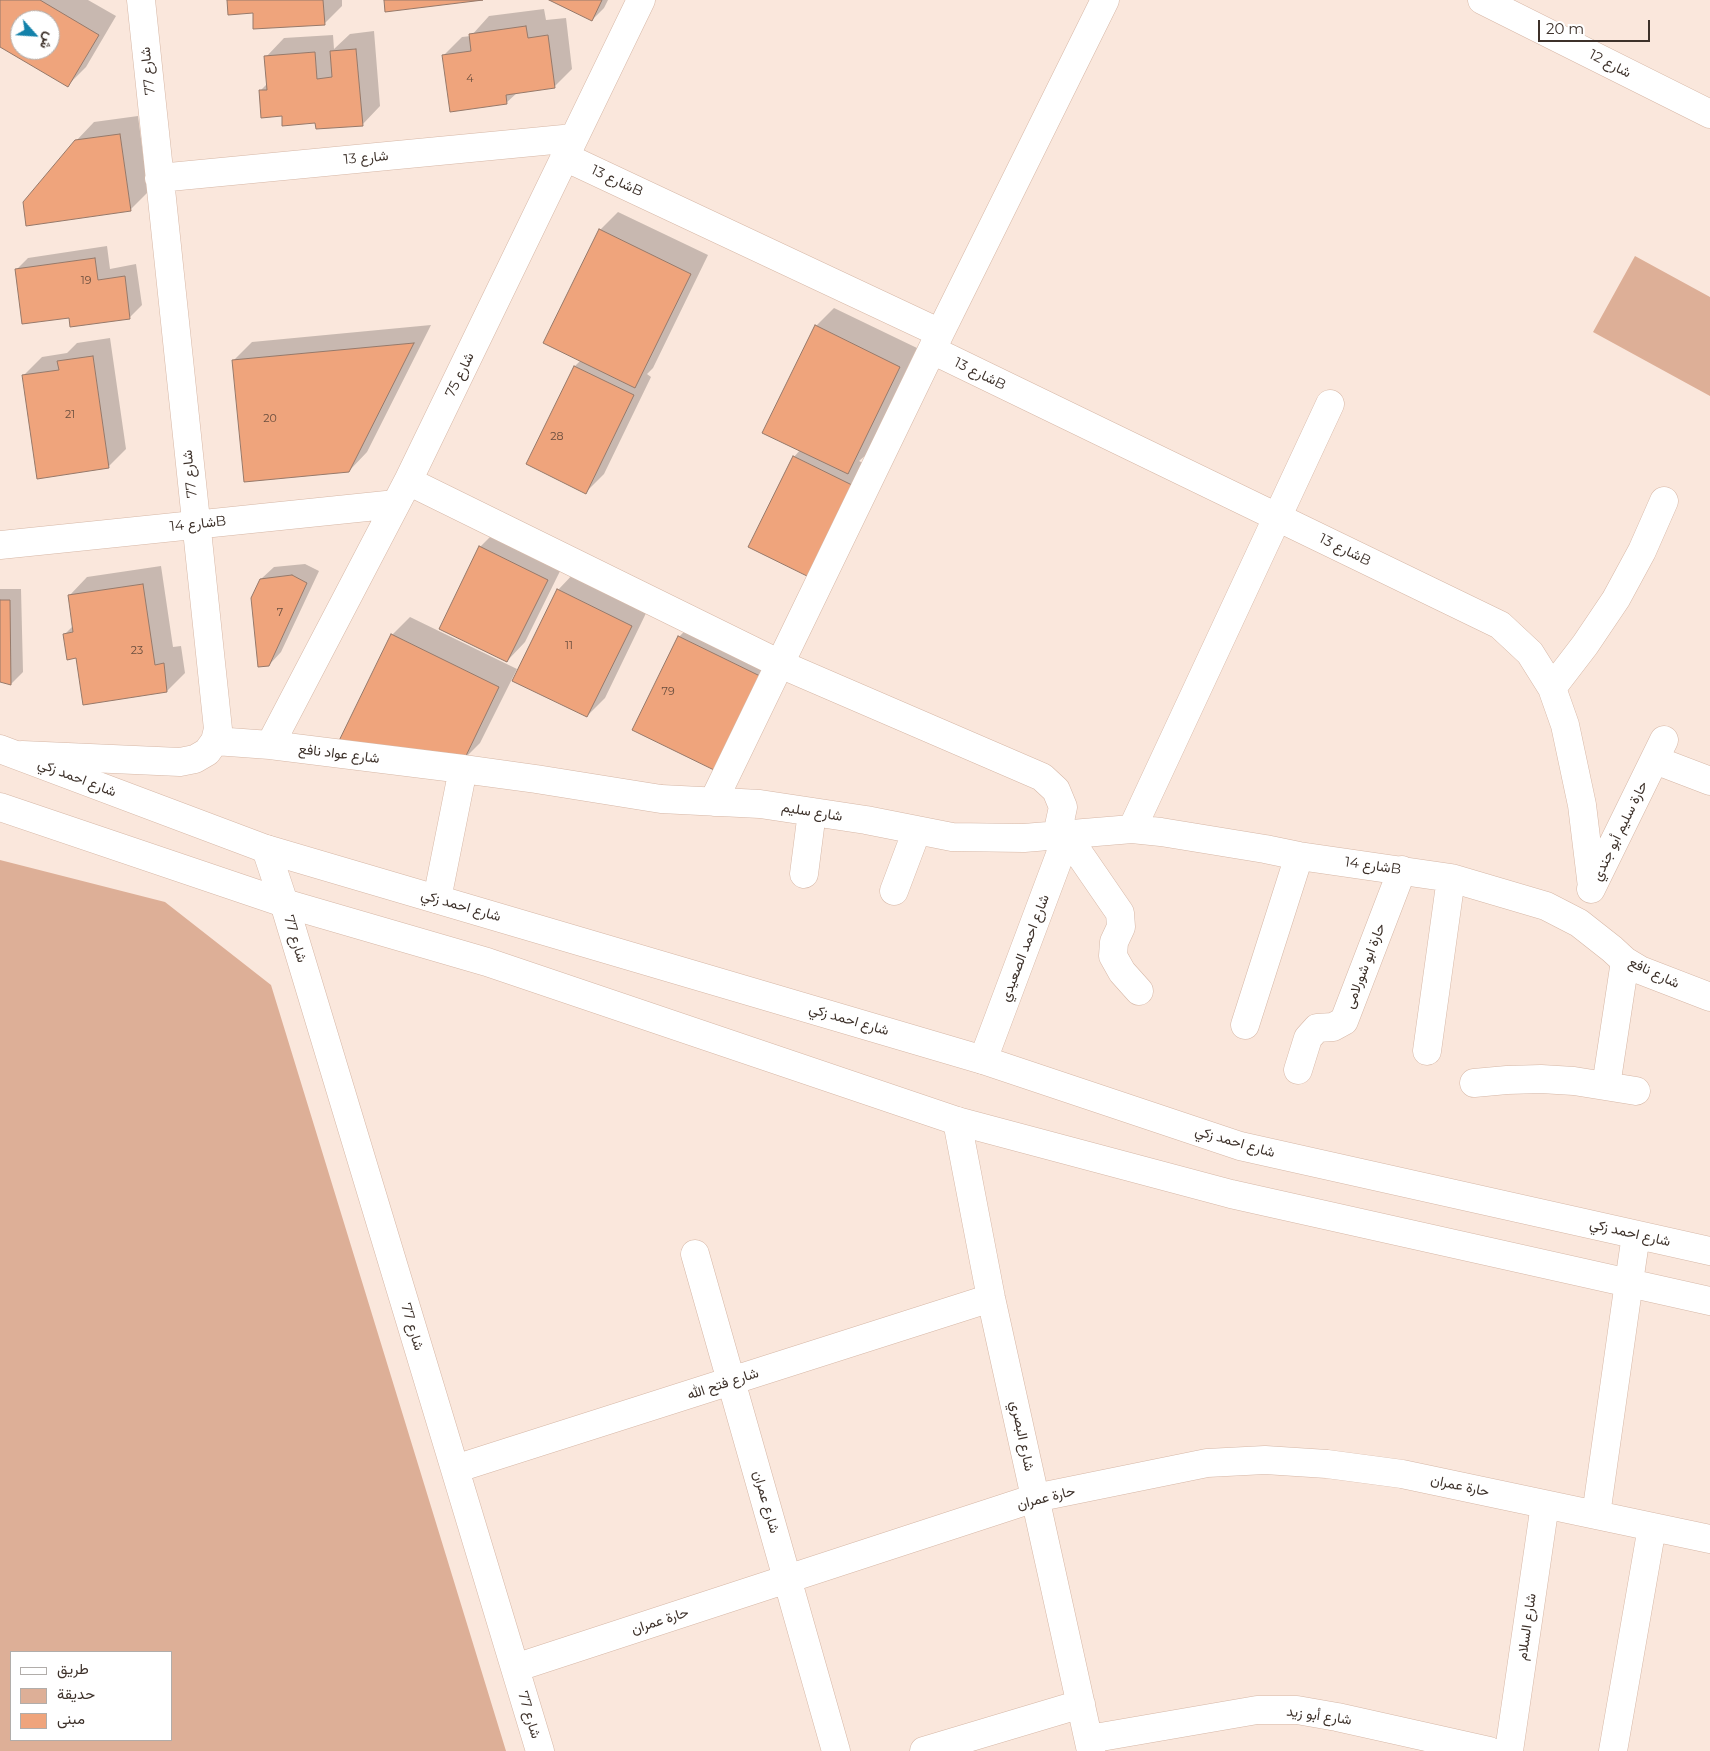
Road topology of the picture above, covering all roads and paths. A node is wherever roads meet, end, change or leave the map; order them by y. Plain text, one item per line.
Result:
1 (141, 0) edge
2 (642, 0) edge
3 (1105, 0) edge
4 (1482, 0) edge
5 (1710, 114) edge
6 (570, 148) junction
7 (159, 178) junction
8 (936, 342) junction
9 (1330, 404) dead end
10 (402, 493) junction
11 (1664, 501) dead end
12 (1277, 518) junction
13 (196, 525) junction
14 (0, 545) edge
15 (780, 664) junction
16 (1552, 688) junction
17 (215, 741) junction
18 (270, 745) junction
19 (7, 752) edge
20 (463, 769) junction
21 (1710, 781) edge
22 (713, 802) junction
23 (0, 807) edge
24 (812, 812) junction
25 (1132, 829) junction
26 (917, 830) junction
27 (1161, 832) joint
28 (1062, 835) junction
29 (266, 848) junction
30 (1299, 856) junction
31 (1402, 870) junction
32 (804, 874) dead end
33 (1451, 878) junction
34 (1592, 887) junction
35 (894, 891) dead end
36 (437, 899) junction
37 (284, 903) junction
38 (1579, 923) junction
39 (1625, 961) junction
40 (1139, 991) dead end
41 (1710, 997) edge
42 (1245, 1025) dead end
43 (1427, 1051) dead end
44 (983, 1060) junction
45 (1298, 1070) dead end
46 (1474, 1083) dead end
47 (1606, 1086) junction
48 (1636, 1091) dead end
49 (957, 1121) junction
50 (1636, 1234) junction
51 (1710, 1251) edge
52 (695, 1254) dead end
53 (1629, 1282) junction
54 (991, 1298) junction
55 (1710, 1301) edge
56 (732, 1381) junction
57 (455, 1469) junction
58 (1035, 1498) junction
59 (1545, 1504) junction
60 (1596, 1515) junction
61 (1652, 1527) junction
62 (1710, 1539) edge
63 (788, 1579) junction
64 (515, 1668) junction
65 (1081, 1704) junction
66 (1090, 1745) edge
67 (540, 1751) edge
68 (836, 1751) edge
69 (924, 1751) edge
70 (1489, 1751) edge
71 (1509, 1751) edge
72 (1613, 1751) edge

1 - 7 street, شارع 77
2 - 6 street, شارع 75
3 - 8 street
4 - 5 street, شارع 12
6 - 7 street, شارع 13
6 - 8 street, شارع 13B
6 - 10 street, شارع 75
7 - 13 street, شارع 77
8 - 12 street, شارع 13B
8 - 15 street
9 - 12 street
10 - 13 street, شارع 14B
10 - 15 street, شارع احمد الصعيدي
10 - 18 street, شارع 75
11 - 16 street
12 - 16 street, شارع 13B
12 - 25 street
13 - 14 street, شارع 14B
13 - 17 street, شارع 77
15 - 22 street
15 - 28 street, شارع احمد الصعيدي
16 - 34 street, شارع 13B
17 - 18 street, شارع عواد نافع
17 - 19 street
18 - 20 street, شارع عواد نافع
19 - 29 street, شارع احمد زكي
20 - 22 street, شارع سليم
20 - 36 street
21 - 34 street, حارة سليم أبو جندي
22 - 24 street, شارع سليم
23 - 37 street
24 - 26 street, شارع سليم
24 - 32 street
25 - 27 street, شارع سليم
25 - 28 street, شارع سليم
26 - 28 street, شارع سليم
26 - 35 street
27 - 30 street, شارع 14B
28 - 40 street
28 - 44 street, شارع احمد الصعيدي
29 - 36 street, شارع احمد زكي
29 - 37 street, شارع 77
30 - 31 street, شارع 14B
30 - 42 street
31 - 33 street, شارع 14B
31 - 45 street, حارة ابو شورلامى
33 - 38 street, شارع 14B
33 - 43 street
34 - 38 street, حارة سليم أبو جندي
36 - 44 street, شارع احمد زكي
37 - 49 street
37 - 57 street, شارع 77
38 - 39 street, شارع نافع
39 - 41 street, شارع نافع
39 - 47 street
44 - 50 street, شارع احمد زكي
46 - 47 street
47 - 48 street
49 - 53 street
49 - 54 street, شارع البصري
50 - 51 street, شارع احمد زكي
50 - 53 street
52 - 56 street, شارع عمران
53 - 55 street
53 - 60 street
54 - 56 street, شارع فتح الله
54 - 58 street, شارع البصري
56 - 57 street, شارع فتح الله
56 - 63 street, شارع عمران
57 - 64 street, شارع 77
58 - 59 street, حارة عمران
58 - 63 street, حارة عمران
58 - 65 street, شارع البصري
59 - 60 street, حارة عمران
59 - 71 street, شارع السلام
60 - 61 street, حارة عمران
61 - 62 street, حارة عمران
61 - 72 street
63 - 64 street, حارة عمران
63 - 68 street, شارع عمران
64 - 67 street, شارع 77
65 - 66 street, شارع البصري
65 - 69 street
66 - 70 street, شارع أبو زيد

